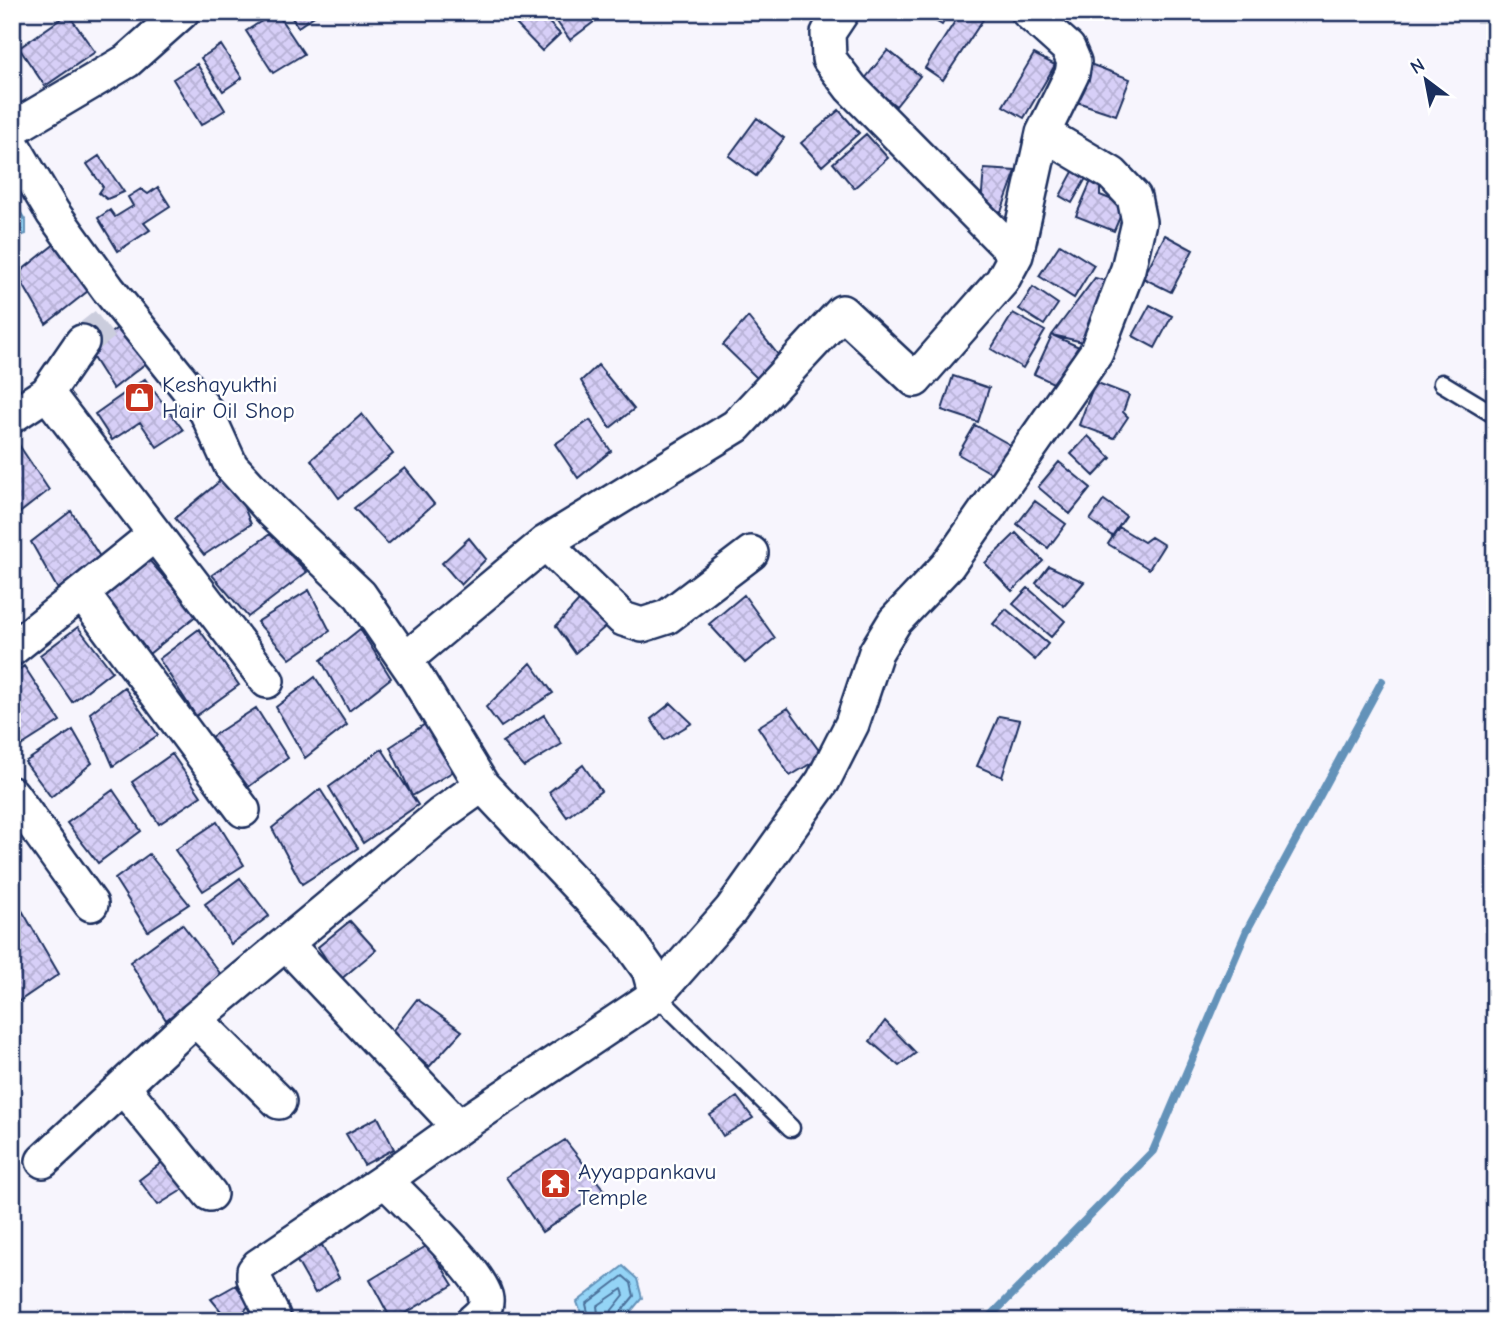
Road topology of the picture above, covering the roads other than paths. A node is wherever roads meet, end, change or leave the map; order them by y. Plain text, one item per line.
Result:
1 (182, 12) edge
2 (842, 12) edge
3 (1028, 12) edge
4 (12, 129) edge
5 (1043, 133) junction
6 (12, 144) edge
7 (1016, 255) junction
8 (105, 327) junction
9 (1442, 383) dead end
10 (47, 393) junction
11 (1495, 415) edge
12 (12, 416) edge
13 (155, 534) junction
14 (545, 543) junction
15 (751, 553) dead end
16 (82, 593) junction
17 (12, 649) edge
18 (405, 660) junction
19 (267, 681) dead end
20 (482, 785) junction
21 (12, 794) edge
22 (243, 810) dead end
23 (91, 904) dead end
24 (287, 945) junction
25 (656, 995) junction
26 (195, 1019) junction
27 (123, 1087) junction
28 (279, 1102) dead end
29 (459, 1126) junction
30 (791, 1128) dead end
31 (43, 1161) dead end
32 (385, 1180) junction
33 (211, 1195) dead end
34 (273, 1316) dead end
35 (473, 1321) edge

1 - 4 street
2 - 7 street
3 - 5 street
5 - 7 street
5 - 25 street
6 - 8 street
7 - 14 street
8 - 10 street
8 - 18 street
9 - 11 lane
10 - 12 street
10 - 13 street
13 - 16 street
13 - 19 street
14 - 15 street
14 - 18 street
16 - 17 street
16 - 22 street
18 - 20 street
20 - 24 street
20 - 25 street
21 - 23 street
24 - 26 street
24 - 29 street
25 - 29 street
25 - 30 lane
26 - 27 street
26 - 28 street
27 - 31 street
27 - 33 street
29 - 32 street
32 - 34 street
32 - 35 street

